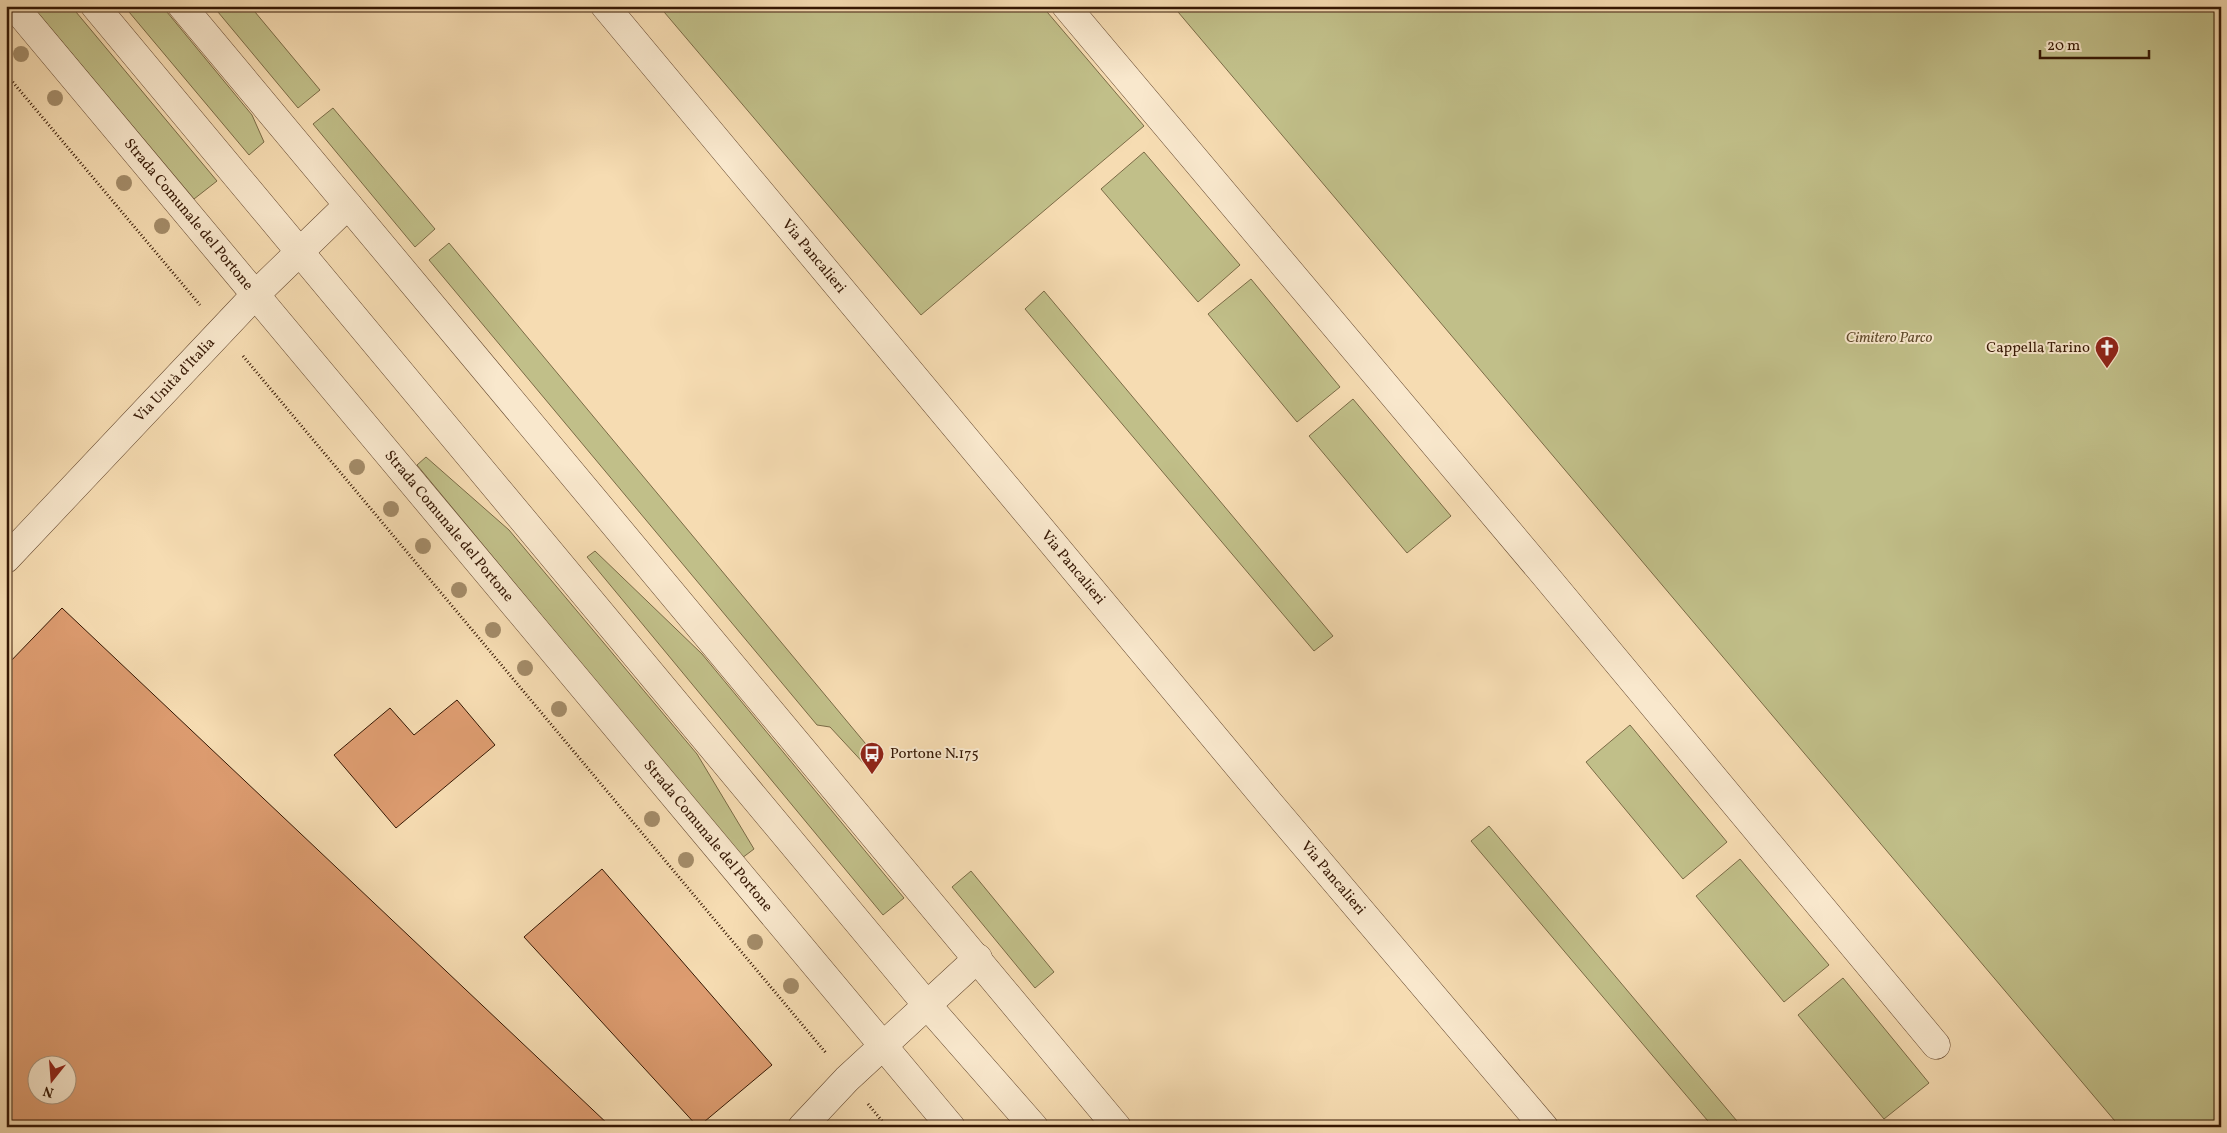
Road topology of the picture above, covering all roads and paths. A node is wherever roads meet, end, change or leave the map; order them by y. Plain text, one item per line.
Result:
1 (14, 6) edge
2 (95, 6) edge
3 (182, 6) edge
4 (605, 6) edge
5 (1066, 6) edge
6 (6, 74) edge
7 (348, 205) junction
8 (299, 252) junction
9 (256, 294) junction
10 (221, 330) junction
11 (6, 559) edge
12 (978, 958) junction
13 (927, 1005) junction
14 (883, 1045) junction
15 (1936, 1045) dead end
16 (847, 1079) junction
17 (802, 1127) edge
18 (887, 1127) edge
19 (951, 1127) edge
20 (1034, 1127) edge
21 (1117, 1127) edge
22 (1544, 1127) edge

1 - 9 street, Strada Comunale del Portone
2 - 8 street
3 - 7 street
4 - 22 street, Via Pancalieri
5 - 15 street
6 - 10 path
7 - 8 street, Via Unità d'Italia
7 - 12 street
8 - 9 street, Via Unità d'Italia
8 - 13 street
9 - 10 street, Via Unità d'Italia
9 - 14 street, Strada Comunale del Portone
10 - 11 street, Via Unità d'Italia
10 - 16 path
12 - 13 street
12 - 21 street
13 - 14 street
13 - 20 street
14 - 16 street
14 - 19 street, Strada Comunale del Portone
16 - 17 street
16 - 18 path

